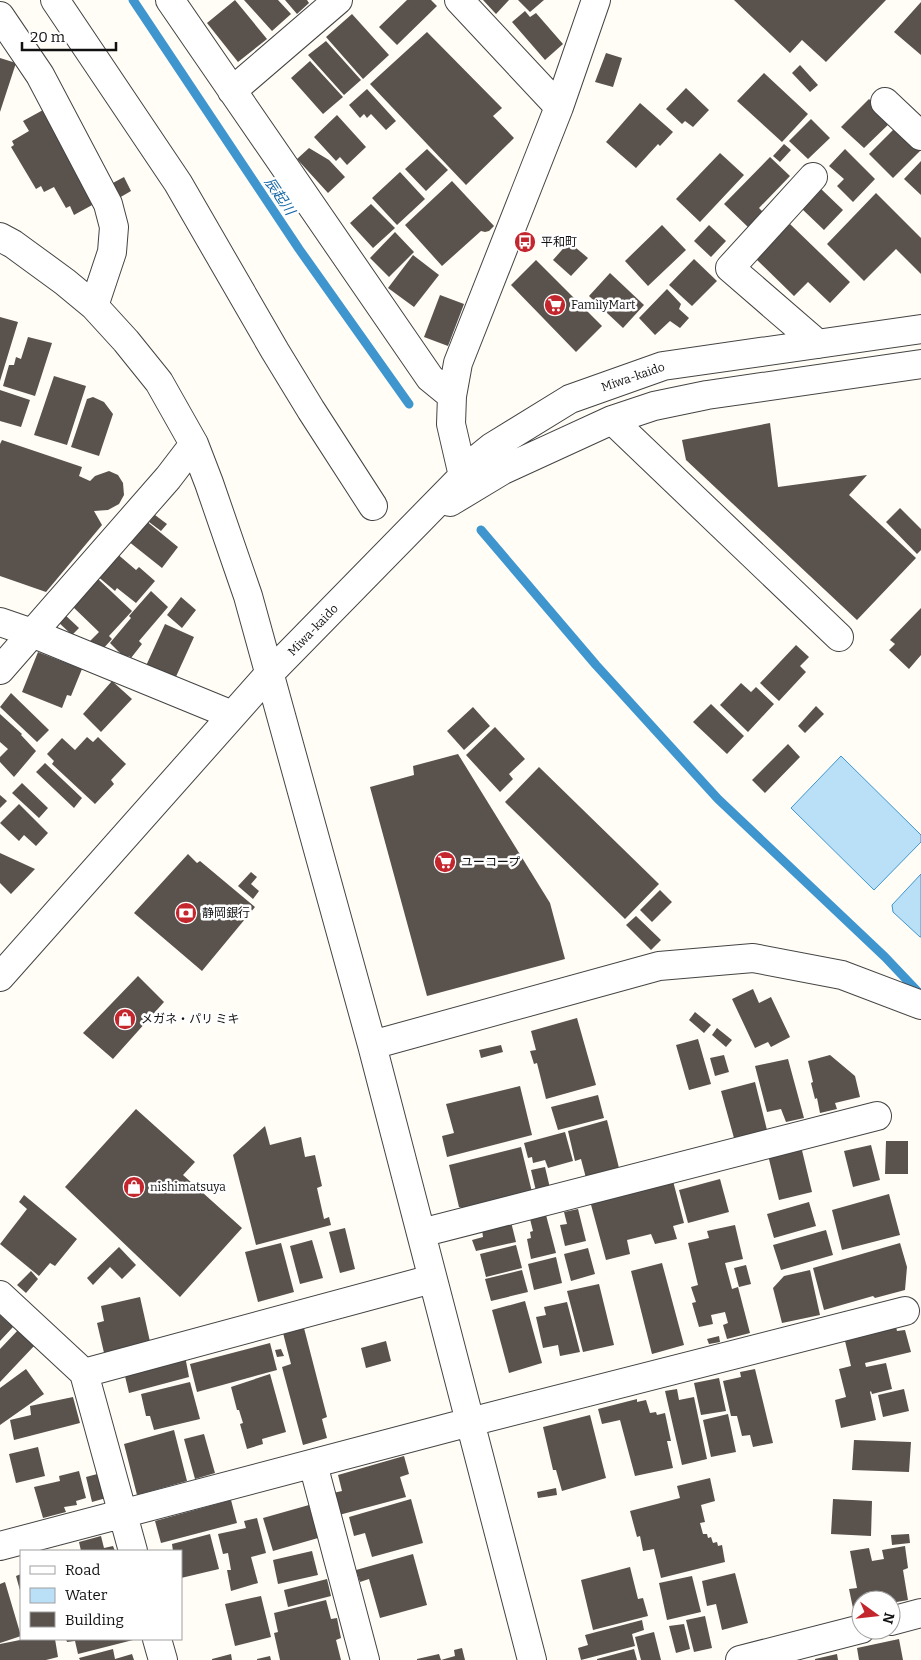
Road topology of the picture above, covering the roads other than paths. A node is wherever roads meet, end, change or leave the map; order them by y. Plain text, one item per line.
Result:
1 (55, 0) edge
2 (170, 0) edge
3 (338, 0) edge
4 (459, 0) edge
5 (596, 0) edge
6 (0, 16) edge
7 (232, 91) junction
8 (885, 102) dead end
9 (559, 108) junction
10 (921, 136) edge
11 (813, 177) dead end
12 (0, 237) edge
13 (94, 306) junction
14 (921, 329) edge
15 (818, 344) junction
16 (921, 364) edge
17 (452, 396) junction
18 (612, 420) junction
19 (194, 444) junction
20 (463, 476) junction
21 (373, 506) dead end
22 (419, 521) junction
23 (0, 622) edge
24 (32, 633) junction
25 (839, 637) dead end
26 (0, 670) edge
27 (269, 674) junction
28 (232, 715) junction
29 (0, 977) edge
30 (921, 1005) edge
31 (372, 1045) junction
32 (877, 1116) dead end
33 (421, 1233) junction
34 (432, 1279) junction
35 (0, 1295) edge
36 (905, 1310) dead end
37 (84, 1374) junction
38 (470, 1422) junction
39 (313, 1464) junction
40 (123, 1515) junction
41 (0, 1546) edge
42 (133, 1550) edge
43 (921, 1613) edge
44 (901, 1618) edge
45 (851, 1632) edge
46 (157, 1640) edge
47 (162, 1660) edge
48 (365, 1660) edge
49 (532, 1660) edge
50 (740, 1660) edge

1 - 21 street
2 - 7 street
3 - 7 street
4 - 9 street
5 - 9 street
6 - 13 street
7 - 17 street
8 - 10 street
9 - 17 street
11 - 15 street
12 - 13 street
13 - 19 street
14 - 15 street, Miwa-kaido
15 - 20 street, Miwa-kaido
16 - 18 street, Miwa-kaido
17 - 20 street
18 - 22 street, Miwa-kaido
18 - 25 street
19 - 24 street
19 - 27 street
20 - 22 street, Miwa-kaido
22 - 27 street, Miwa-kaido
23 - 24 street
24 - 26 street
24 - 28 street
27 - 28 street, Miwa-kaido
27 - 31 street
28 - 29 street, Miwa-kaido
30 - 31 street
31 - 33 street
32 - 33 street
33 - 34 street
34 - 37 street
34 - 38 street
35 - 37 street
36 - 38 street
37 - 40 street
38 - 39 street
38 - 49 street
39 - 40 street
39 - 48 street
40 - 41 street
40 - 42 street
43 - 44 street
45 - 50 street
46 - 47 street

